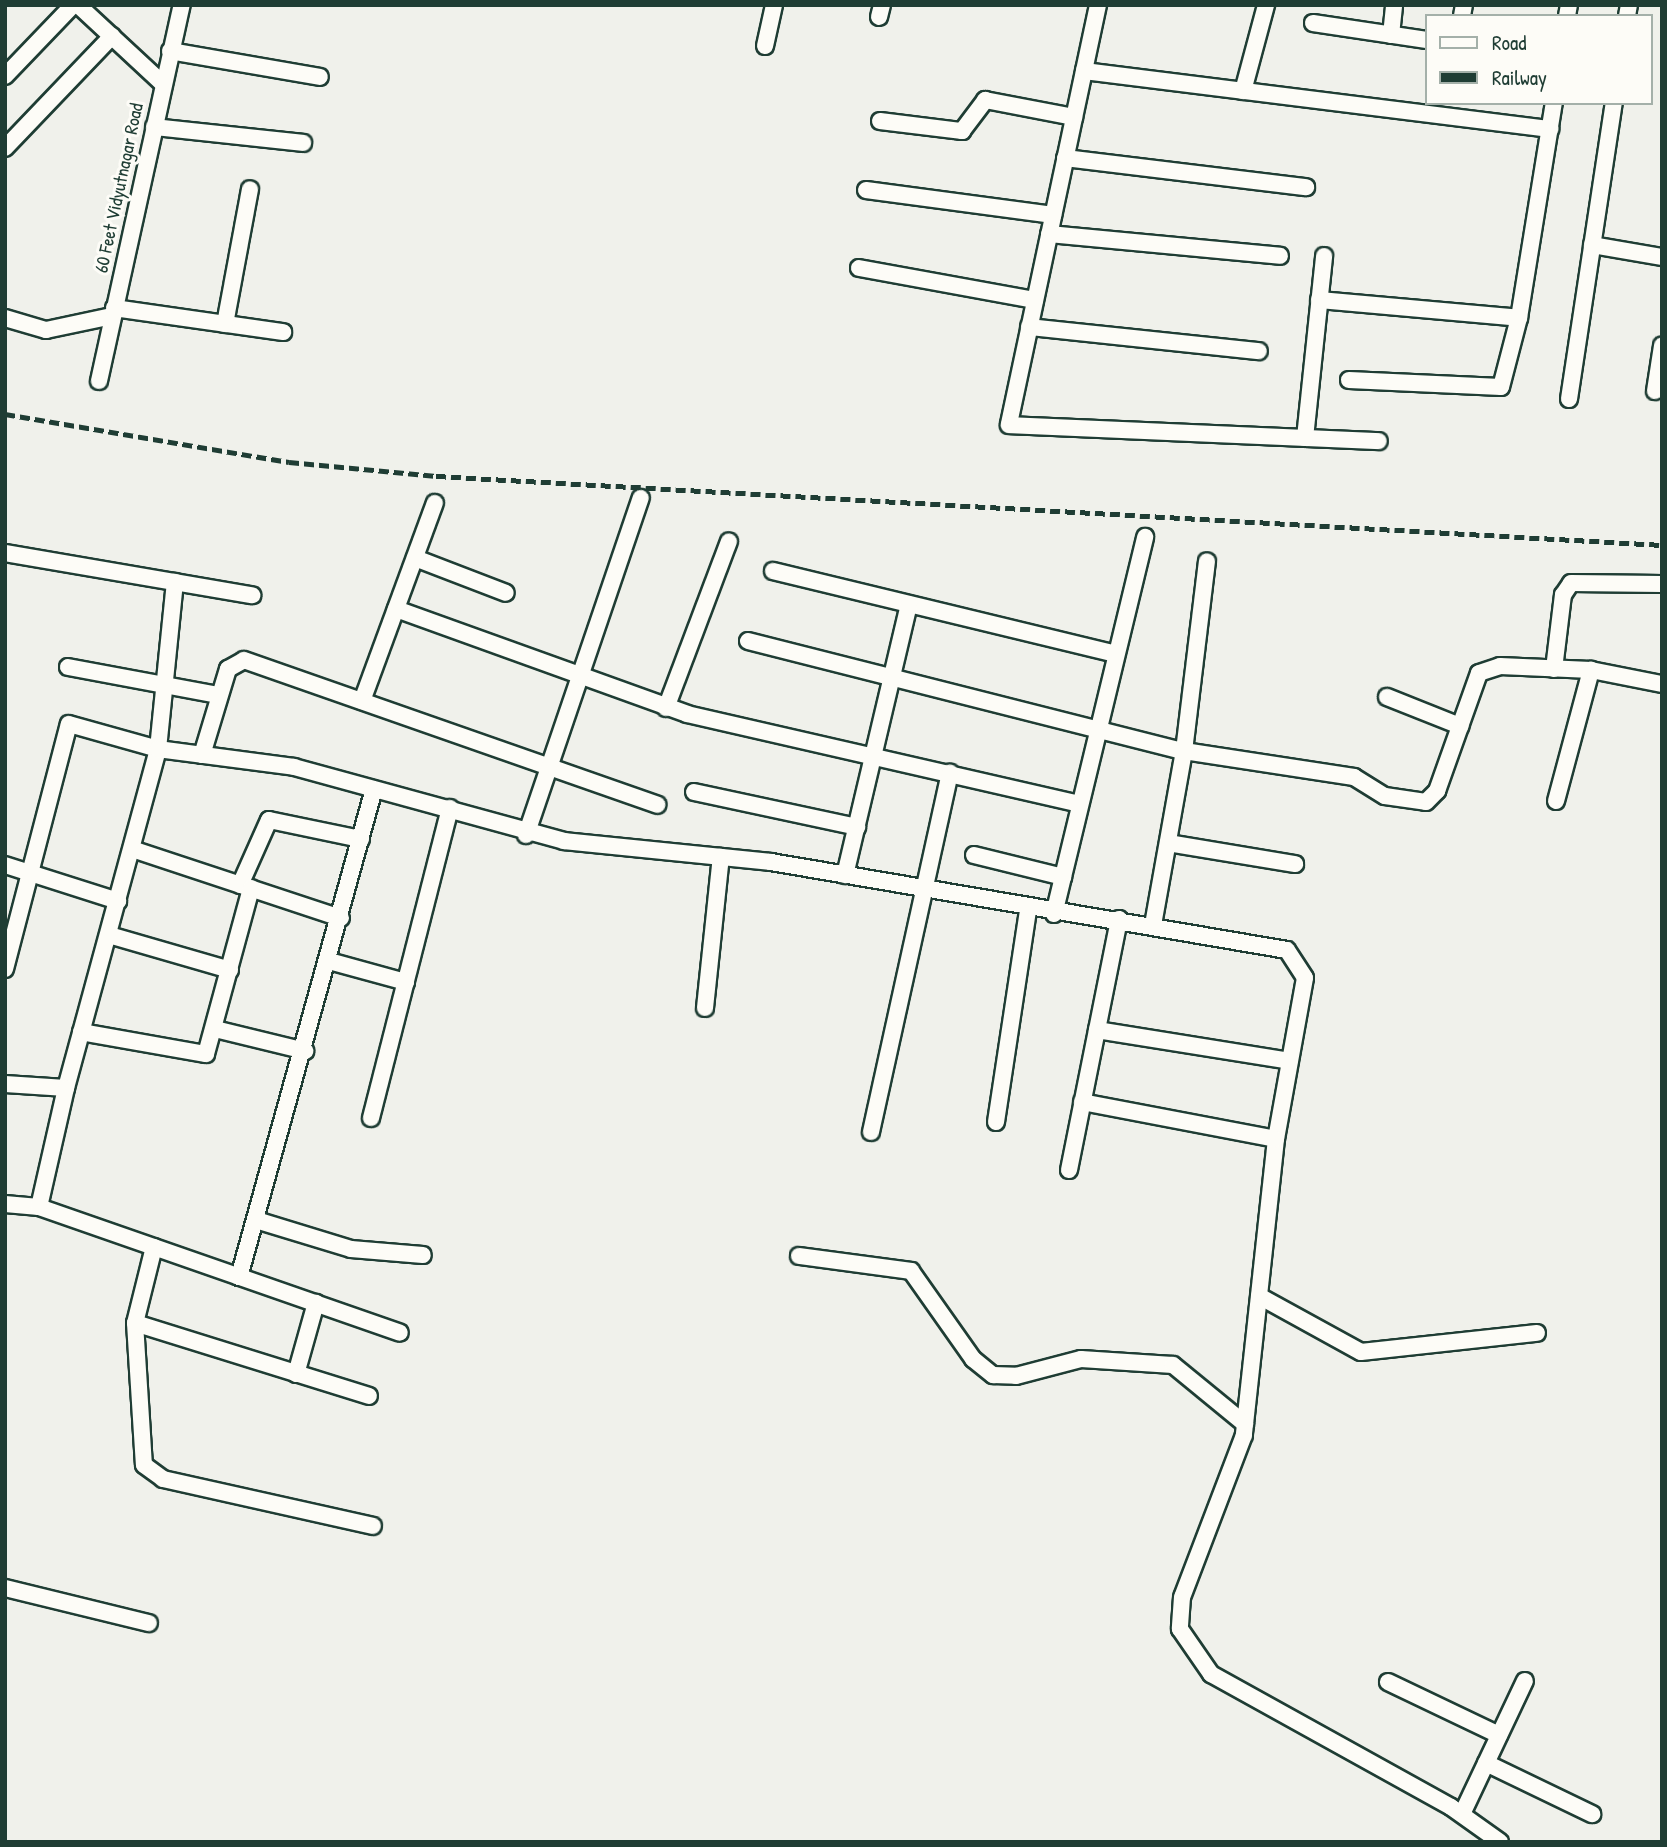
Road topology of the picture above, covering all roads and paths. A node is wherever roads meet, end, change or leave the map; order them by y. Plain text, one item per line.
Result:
1 (73, 5) edge
2 (79, 5) edge
3 (182, 5) edge
4 (774, 5) edge
5 (1098, 5) edge
6 (1266, 5) edge
7 (1394, 5) edge
8 (1313, 23) dead end
9 (1391, 35) junction
10 (112, 36) junction
11 (1426, 40) edge
12 (765, 46) dead end
13 (170, 51) junction
14 (1084, 71) junction
15 (5, 76) edge
16 (320, 77) dead end
17 (163, 84) junction
18 (1243, 91) junction
19 (1554, 105) edge
20 (1614, 105) edge
21 (1074, 117) junction
22 (880, 121) dead end
23 (154, 127) junction
24 (1550, 129) junction
25 (303, 144) dead end
26 (5, 148) edge
27 (1065, 158) junction
28 (1306, 187) dead end
29 (250, 189) dead end
30 (866, 190) dead end
31 (1053, 215) junction
32 (1049, 234) junction
33 (1592, 244) junction
34 (1280, 256) dead end
35 (1324, 256) dead end
36 (1662, 257) edge
37 (859, 268) dead end
38 (1035, 300) junction
39 (1319, 300) junction
40 (113, 312) junction
41 (5, 317) edge
42 (1519, 318) junction
43 (225, 324) junction
44 (1029, 327) junction
45 (283, 332) dead end
46 (1662, 346) edge
47 (1259, 351) dead end
48 (1349, 380) dead end
49 (99, 381) dead end
50 (1655, 391) dead end
51 (1569, 399) dead end
52 (1305, 438) junction
53 (1379, 440) dead end
54 (641, 498) dead end
55 (435, 503) dead end
56 (1145, 537) dead end
57 (729, 541) dead end
58 (5, 553) edge
59 (415, 558) junction
60 (1207, 561) dead end
61 (773, 571) dead end
62 (175, 582) junction
63 (1662, 584) edge
64 (506, 593) dead end
65 (252, 595) dead end
66 (909, 604) junction
67 (396, 609) junction
68 (748, 641) dead end
69 (1116, 653) junction
70 (68, 667) dead end
71 (1554, 669) junction
72 (1591, 670) junction
73 (580, 674) junction
74 (892, 678) junction
75 (164, 683) junction
76 (1662, 684) edge
77 (217, 695) junction
78 (1387, 697) dead end
79 (362, 701) junction
80 (666, 708) junction
81 (1460, 726) junction
82 (1098, 729) junction
83 (158, 749) junction
84 (1184, 751) junction
85 (874, 754) junction
86 (202, 755) junction
87 (548, 767) junction
88 (950, 774) junction
89 (374, 789) junction
90 (694, 792) dead end
91 (1556, 801) dead end
92 (1080, 804) junction
93 (657, 805) dead end
94 (450, 808) junction
95 (857, 827) junction
96 (526, 835) junction
97 (361, 839) junction
98 (1168, 843) junction
99 (132, 849) junction
100 (974, 855) dead end
101 (721, 857) junction
102 (1295, 864) dead end
103 (5, 865) edge
104 (30, 873) junction
105 (845, 875) junction
106 (1063, 877) junction
107 (246, 887) junction
108 (922, 887) junction
109 (118, 901) junction
110 (1028, 910) junction
111 (1054, 914) junction
112 (341, 918) junction
113 (1119, 919) junction
114 (1153, 925) junction
115 (109, 935) junction
116 (329, 961) junction
117 (5, 969) edge
118 (230, 970) junction
119 (406, 982) junction
120 (705, 1008) dead end
121 (215, 1028) junction
122 (1097, 1030) junction
123 (81, 1032) junction
124 (305, 1051) junction
125 (1290, 1062) junction
126 (5, 1084) edge
127 (66, 1088) junction
128 (1083, 1102) junction
129 (371, 1118) dead end
130 (996, 1122) dead end
131 (871, 1132) dead end
132 (1276, 1139) junction
133 (1069, 1170) dead end
134 (5, 1204) edge
135 (39, 1206) junction
136 (256, 1220) junction
137 (154, 1247) junction
138 (423, 1255) dead end
139 (799, 1256) dead end
140 (239, 1277) junction
141 (1259, 1296) junction
142 (316, 1303) junction
143 (135, 1324) junction
144 (400, 1333) dead end
145 (1537, 1333) dead end
146 (296, 1374) junction
147 (369, 1396) dead end
148 (1245, 1424) junction
149 (373, 1527) dead end
150 (5, 1588) edge
151 (149, 1623) dead end
152 (1525, 1681) dead end
153 (1388, 1682) dead end
154 (1499, 1735) junction
155 (1486, 1763) junction
156 (1462, 1814) junction
157 (1592, 1814) dead end
158 (1500, 1842) edge

1 - 15 street
2 - 10 street
3 - 13 street, 60 Feet Vidyutnagar Road
4 - 12 street
5 - 14 street
6 - 18 street
7 - 9 street
8 - 9 street
9 - 11 street
10 - 17 street
10 - 26 street
13 - 16 street
13 - 17 street, 60 Feet Vidyutnagar Road
14 - 18 street
14 - 21 street
17 - 23 street, 60 Feet Vidyutnagar Road
18 - 24 street
19 - 24 street
20 - 33 street
21 - 22 street
21 - 27 street
23 - 25 street
23 - 40 street, 60 Feet Vidyutnagar Road
24 - 42 street
27 - 28 street
27 - 31 street
29 - 43 street
30 - 31 street
31 - 32 street
32 - 34 street
32 - 38 street
33 - 36 street
33 - 51 street
35 - 39 street
37 - 38 street
38 - 44 street
39 - 42 street
39 - 52 street
40 - 41 street
40 - 43 street
40 - 49 street, 60 Feet Vidyutnagar Road
42 - 48 street
43 - 45 street
44 - 47 street
44 - 52 street
46 - 50 street
52 - 53 street
54 - 73 street
55 - 59 street
56 - 69 street
57 - 80 street
58 - 62 street
59 - 64 street
59 - 67 street
60 - 84 street
61 - 66 street
62 - 65 street
62 - 75 street
63 - 71 street
66 - 69 street
66 - 74 street
67 - 73 street
67 - 79 street
68 - 74 street
69 - 82 street
70 - 75 street
71 - 72 street
71 - 81 street
72 - 76 street
72 - 91 street
73 - 80 street
73 - 87 street
74 - 82 street
74 - 85 street
75 - 77 street
75 - 83 street
77 - 79 street
77 - 86 street
78 - 81 street
79 - 87 street
80 - 85 street
81 - 84 street
82 - 84 street
82 - 92 street
83 - 86 street
83 - 99 street
83 - 104 street
84 - 98 street
85 - 88 street
85 - 95 street
86 - 89 street
87 - 93 street
87 - 96 street
88 - 92 street
88 - 108 street
89 - 94 street
89 - 97 street
90 - 95 street
92 - 106 street
94 - 96 street
94 - 119 street
95 - 105 street
96 - 101 street
97 - 107 street
97 - 112 street
98 - 102 street
98 - 114 street
99 - 107 street
99 - 109 street
100 - 106 street
101 - 105 street
101 - 120 street
103 - 104 street
104 - 109 street
104 - 117 street
105 - 108 street
106 - 111 street
107 - 112 street
107 - 118 street
108 - 110 street
108 - 131 street
109 - 115 street
110 - 111 street
110 - 130 street
111 - 113 street
112 - 116 street
113 - 114 street
113 - 122 street
114 - 125 street
115 - 118 street
115 - 123 street
116 - 119 street
116 - 124 street
118 - 121 street
119 - 129 street
121 - 123 street
121 - 124 street
122 - 125 street
122 - 128 street
123 - 127 street
124 - 136 street
125 - 132 street
126 - 127 street
127 - 135 street
128 - 132 street
128 - 133 street
132 - 141 street
134 - 135 street
135 - 137 street
136 - 138 street
136 - 140 street
137 - 140 street
137 - 143 street
139 - 148 street
140 - 142 street
141 - 145 street
141 - 148 street
142 - 144 street
142 - 146 street
143 - 146 street
143 - 149 street
146 - 147 street
148 - 156 street
150 - 151 street
152 - 154 street
153 - 154 street
154 - 155 street
155 - 156 street
155 - 157 street
156 - 158 street

